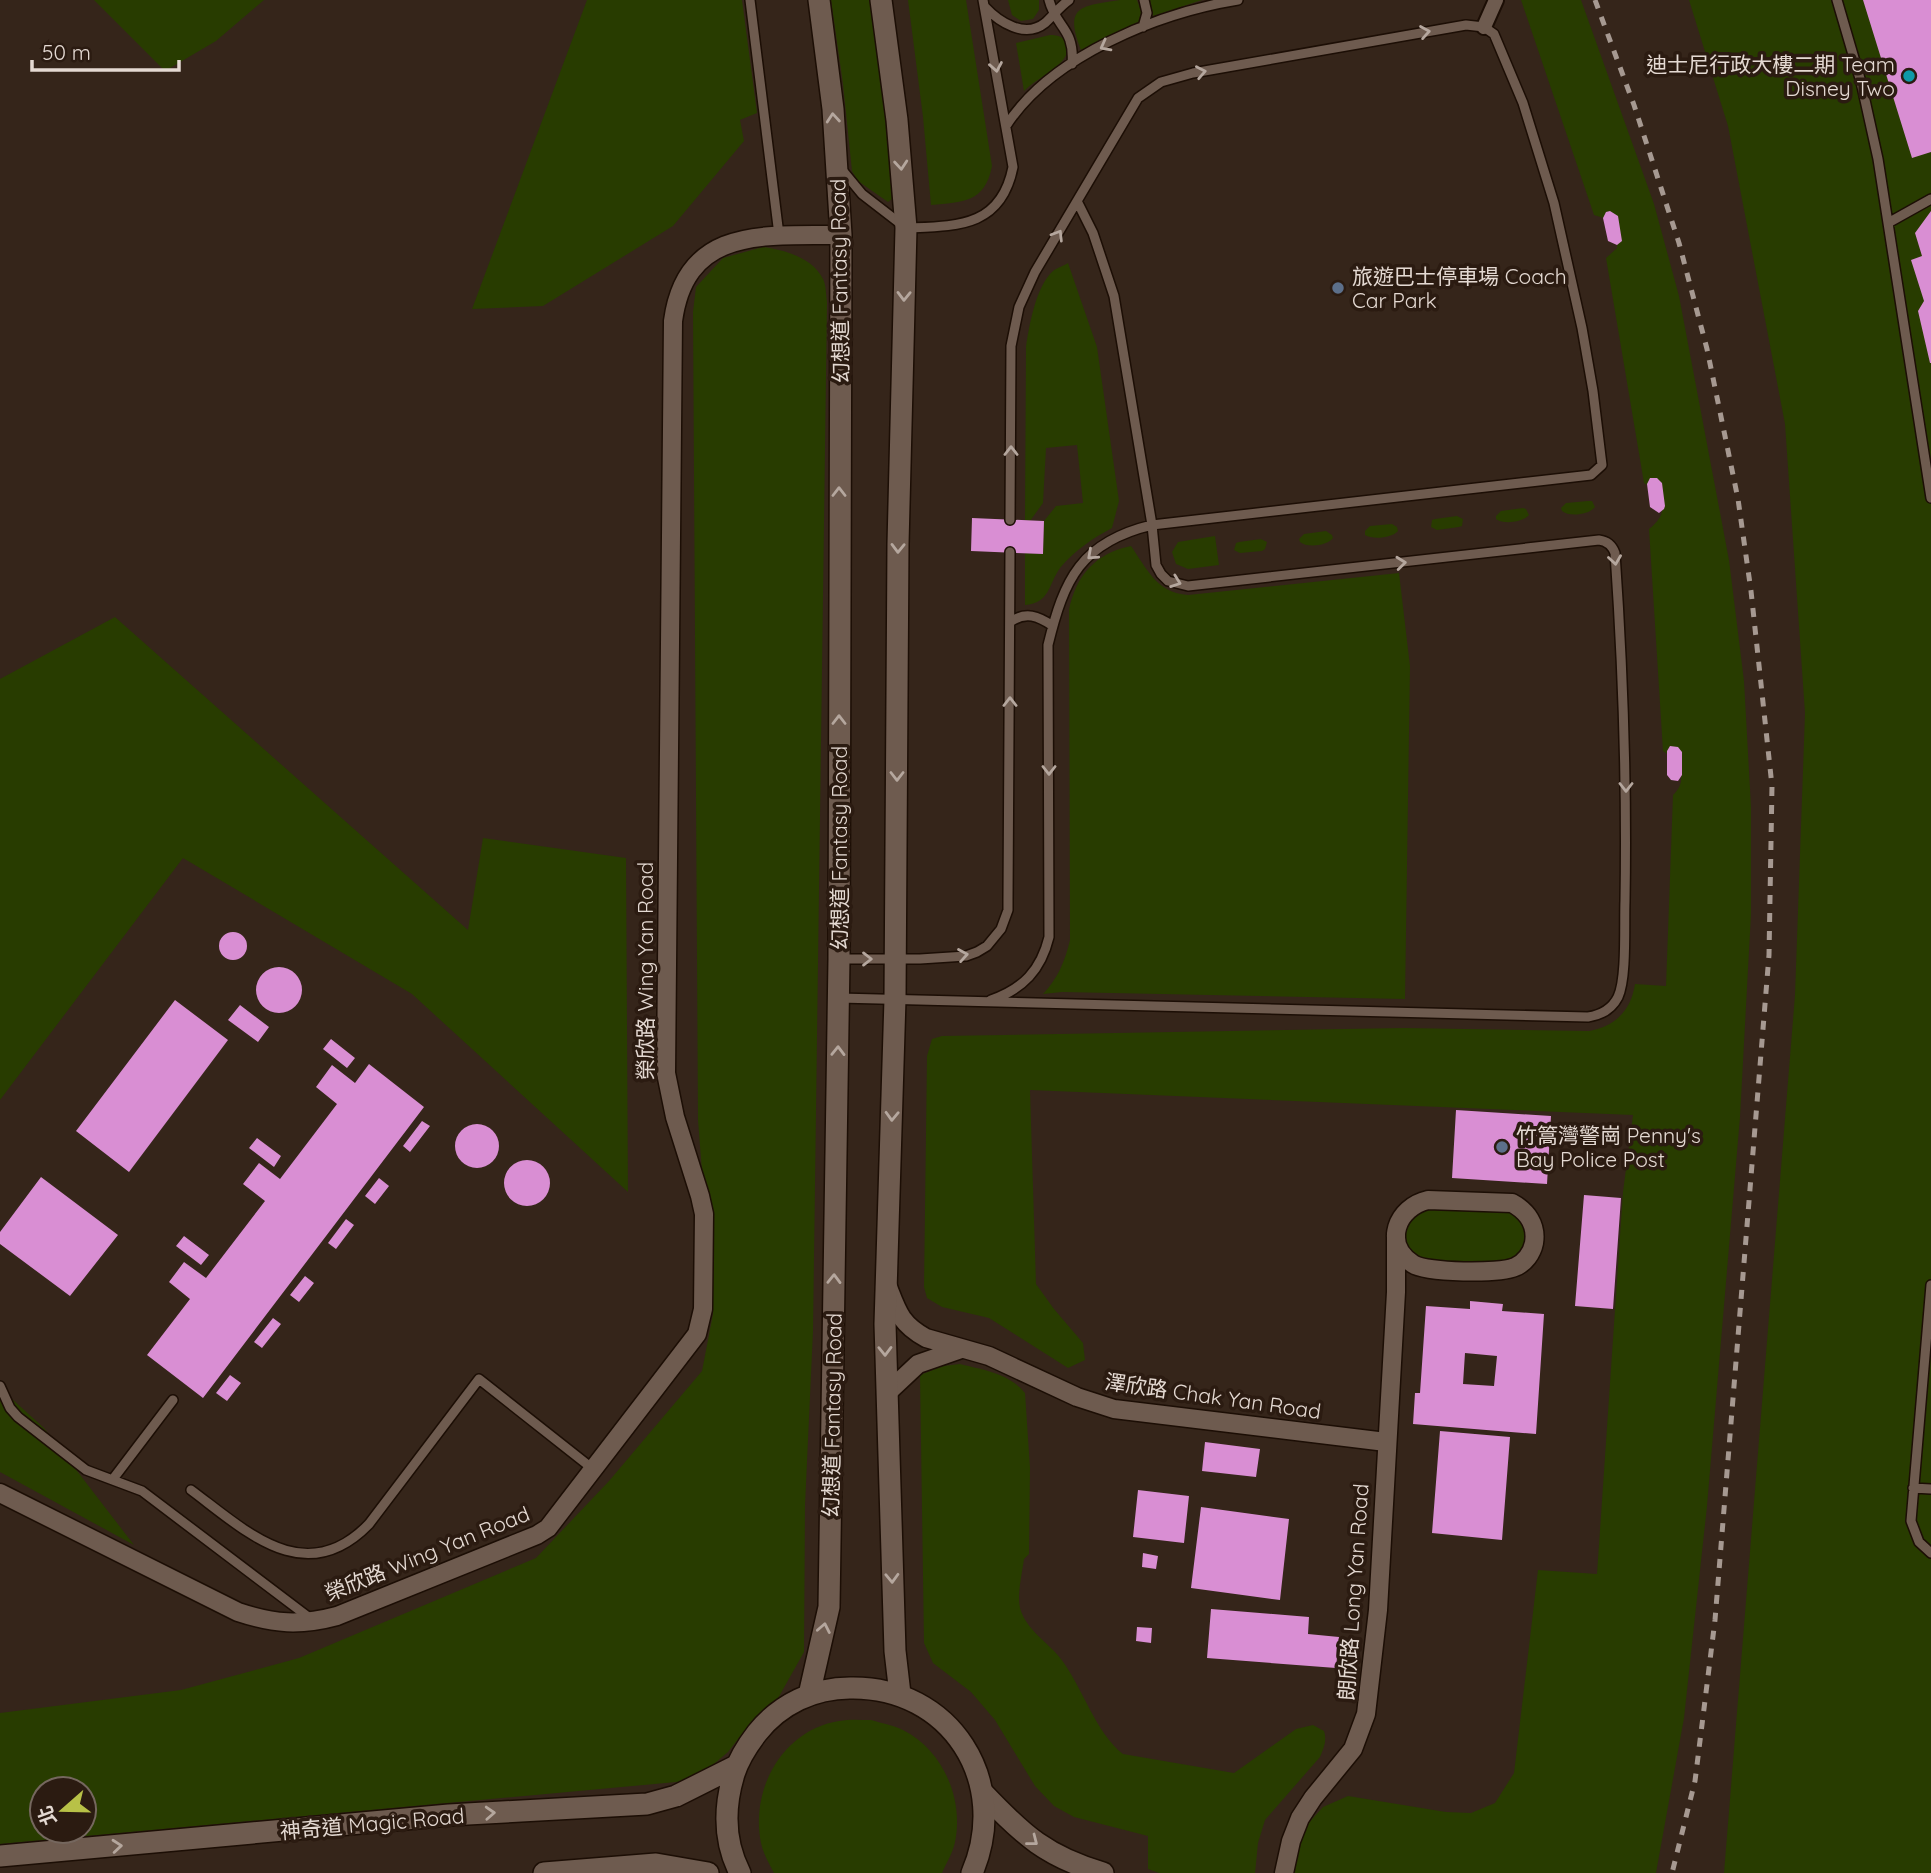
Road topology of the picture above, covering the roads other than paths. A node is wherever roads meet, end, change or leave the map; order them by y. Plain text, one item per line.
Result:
1 (750, 0) edge
2 (819, 0) edge
3 (881, 0) edge
4 (1049, 0) edge
5 (1069, 0) edge
6 (1144, 0) edge
7 (1238, 0) edge
8 (1838, 0) edge
9 (1496, 1) edge
10 (983, 3) edge
11 (1052, 14) junction
12 (1143, 27) junction
13 (1484, 27) junction
14 (1072, 64) junction
15 (1006, 127) junction
16 (837, 161) junction
17 (1931, 199) edge
18 (1078, 203) junction
19 (1888, 223) junction
20 (906, 228) junction
21 (841, 234) junction
22 (779, 235) junction
23 (1931, 498) edge
24 (1010, 520) dead end
25 (1152, 525) junction
26 (1010, 552) dead end
27 (1010, 622) junction
28 (1053, 626) junction
29 (895, 959) junction
30 (839, 960) junction
31 (838, 998) junction
32 (895, 999) junction
33 (991, 1000) junction
34 (1396, 1233) junction
35 (1433, 1269) junction
36 (886, 1283) junction
37 (1931, 1286) edge
38 (1396, 1292) junction
39 (961, 1349) junction
40 (0, 1386) edge
41 (886, 1394) junction
42 (173, 1400) dead end
43 (1386, 1442) junction
44 (594, 1469) junction
45 (113, 1479) junction
46 (1913, 1488) junction
47 (1931, 1489) edge
48 (191, 1490) dead end
49 (0, 1493) edge
50 (1931, 1553) edge
51 (315, 1622) junction
52 (900, 1694) junction
53 (809, 1695) junction
54 (736, 1766) junction
55 (984, 1794) junction
56 (0, 1856) edge
57 (544, 1873) edge
58 (708, 1873) edge
59 (740, 1873) edge
60 (972, 1873) edge
61 (1103, 1873) edge
62 (1284, 1873) edge

1 - 22 lane
16 -> 2 main road, 幻想道 Fantasy Road
3 -> 20 main road
4 - 11 lane
5 - 11 lane
6 - 12 lane
7 - 12 lane
8 - 19 lane
9 - 13 street
10 - 11 lane
10 -> 15 lane
11 - 14 lane
12 -> 14 lane
18 -> 13 lane
13 - 25 lane
14 - 15 lane
15 - 20 lane
16 - 20 lane
16 - 21 main road, 幻想道 Fantasy Road
17 - 19 lane
24 -> 18 lane
18 - 25 lane
19 - 23 lane
20 -> 29 main road
21 - 22 street, 榮欣路 Wing Yan Road
30 -> 21 main road, 幻想道 Fantasy Road
22 - 44 street, 榮欣路 Wing Yan Road
25 -> 28 lane
25 -> 33 lane
26 - 27 lane
27 - 28 lane
29 -> 27 lane
28 -> 33 lane
30 -> 29 lane
29 - 32 main road
30 - 31 main road, 幻想道 Fantasy Road
31 - 32 lane
53 -> 31 main road, 幻想道 Fantasy Road
32 - 33 lane
32 -> 36 main road
34 - 35 street
34 - 35 street
34 - 38 street, 朗欣路 Long Yan Road
35 - 38 street
36 - 39 street, 澤欣路 Chak Yan Road
36 -> 41 main road
37 - 46 lane
38 - 43 street, 朗欣路 Long Yan Road
39 - 41 street
39 - 43 street, 澤欣路 Chak Yan Road
40 - 45 lane, 榮欣路 Wing Yan Road
41 -> 52 main road
42 - 45 lane
43 - 62 street, 朗欣路 Long Yan Road
44 - 48 lane
44 - 51 street, 榮欣路 Wing Yan Road
45 - 51 lane, 榮欣路 Wing Yan Road
46 - 47 lane
46 - 50 lane
49 - 51 street, 榮欣路 Wing Yan Road
52 - 53 main road
52 - 55 main road
53 - 54 main road
56 -> 54 main road, 神奇道 Magic Road
54 - 59 main road
55 - 60 main road
55 -> 61 main road
57 - 58 main road

